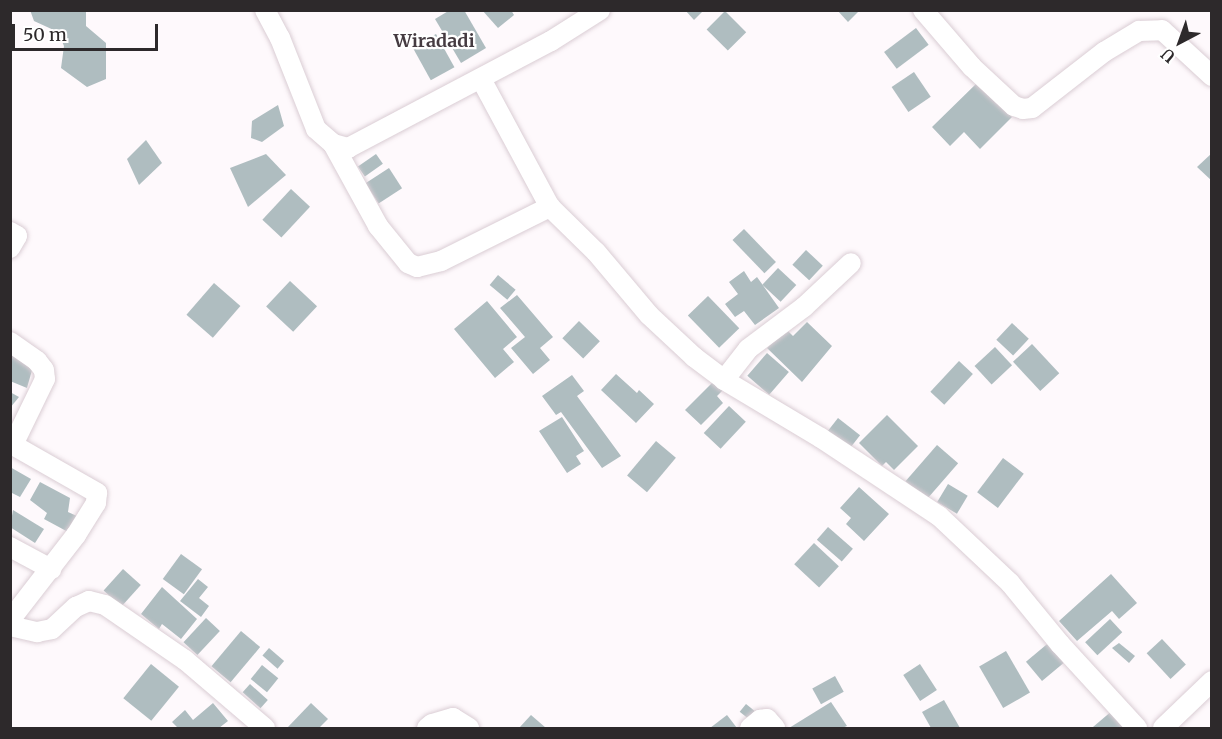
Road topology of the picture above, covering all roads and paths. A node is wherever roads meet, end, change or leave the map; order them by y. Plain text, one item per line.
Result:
1 (265, 10) edge
2 (600, 10) edge
3 (923, 10) edge
4 (1212, 76) edge
5 (481, 79) junction
6 (333, 144) junction
7 (550, 207) junction
8 (10, 232) edge
9 (10, 248) edge
10 (852, 263) dead end
11 (10, 342) edge
12 (724, 380) junction
13 (12, 444) edge
14 (10, 547) edge
15 (51, 569) junction
16 (10, 620) edge
17 (10, 626) edge
18 (1212, 681) edge
19 (265, 729) edge
20 (427, 729) edge
21 (469, 729) edge
22 (750, 729) edge
23 (775, 729) edge
24 (1137, 729) edge
25 (1162, 729) edge

1 - 6 street
2 - 5 street
3 - 4 street
5 - 6 street
5 - 7 street
6 - 7 street
7 - 12 street
8 - 9 street
10 - 12 street
11 - 13 street
12 - 24 street
13 - 15 street
14 - 15 street
15 - 16 street
17 - 19 street
18 - 25 street
20 - 21 street
22 - 23 street

